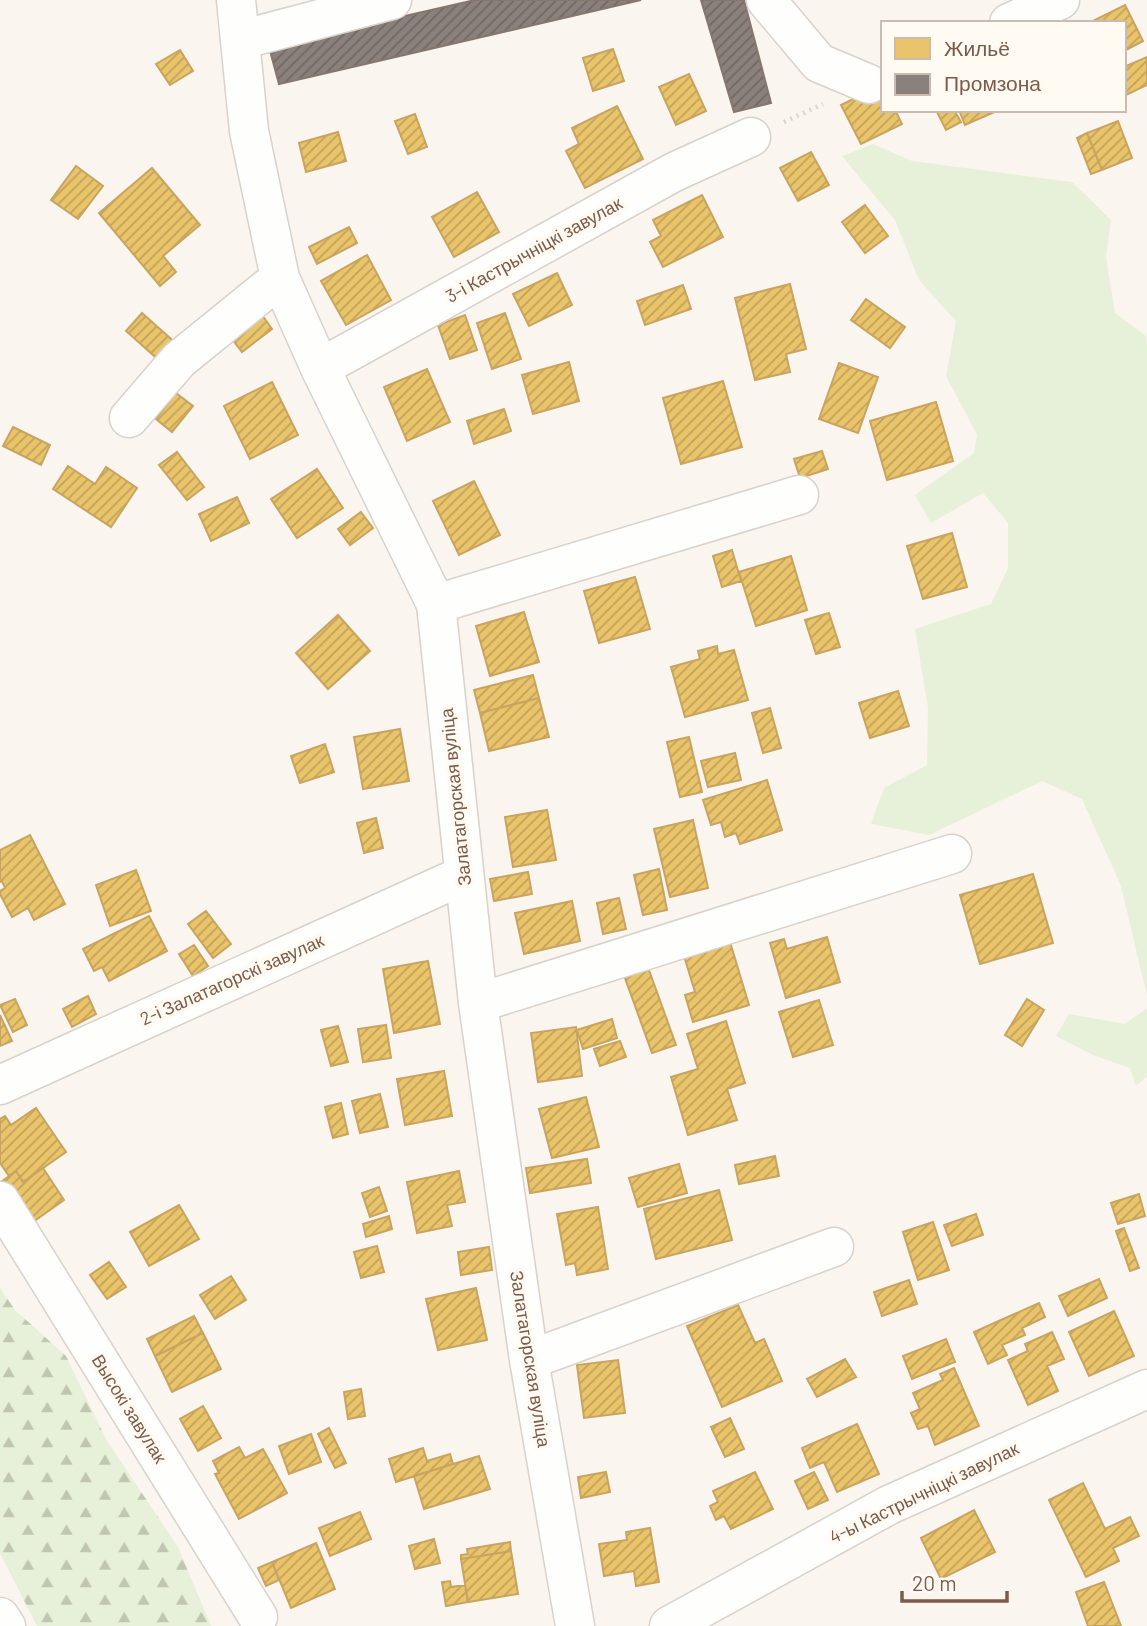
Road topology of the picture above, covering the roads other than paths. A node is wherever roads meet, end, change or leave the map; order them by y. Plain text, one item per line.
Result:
1 (236, 0) edge
2 (392, 0) edge
3 (766, 0) edge
4 (1060, 0) edge
5 (1013, 21) edge
6 (240, 40) junction
7 (869, 84) road end
8 (751, 137) road end
9 (280, 278) junction
10 (320, 368) junction
11 (129, 418) dead end
12 (799, 495) dead end
13 (436, 604) junction
14 (952, 855) dead end
15 (464, 875) junction
16 (478, 1003) junction
17 (0, 1085) edge
18 (0, 1201) edge
19 (834, 1247) dead end
20 (529, 1360) junction
21 (1147, 1389) edge
22 (0, 1617) edge
23 (258, 1617) dead end
24 (6, 1626) edge
25 (575, 1626) edge
26 (669, 1626) edge

1 - 6 street, Залатагорская вуліца
2 - 6 street
3 - 7 street
4 - 5 street
6 - 9 street, Залатагорская вуліца
8 - 10 street, 3-і Кастрычніцкі завулак
9 - 10 street, Залатагорская вуліца
9 - 11 street
10 - 13 street, Залатагорская вуліца
12 - 13 street
13 - 15 street, Залатагорская вуліца
14 - 16 street
15 - 16 street, Залатагорская вуліца
15 - 17 street, 2-і Залатагорскі завулак
16 - 20 street, Залатагорская вуліца
18 - 23 street, Высокі завулак
19 - 20 street
20 - 25 street, Залатагорская вуліца
21 - 26 street, 4-ы Кастрычніцкі завулак
22 - 24 street

